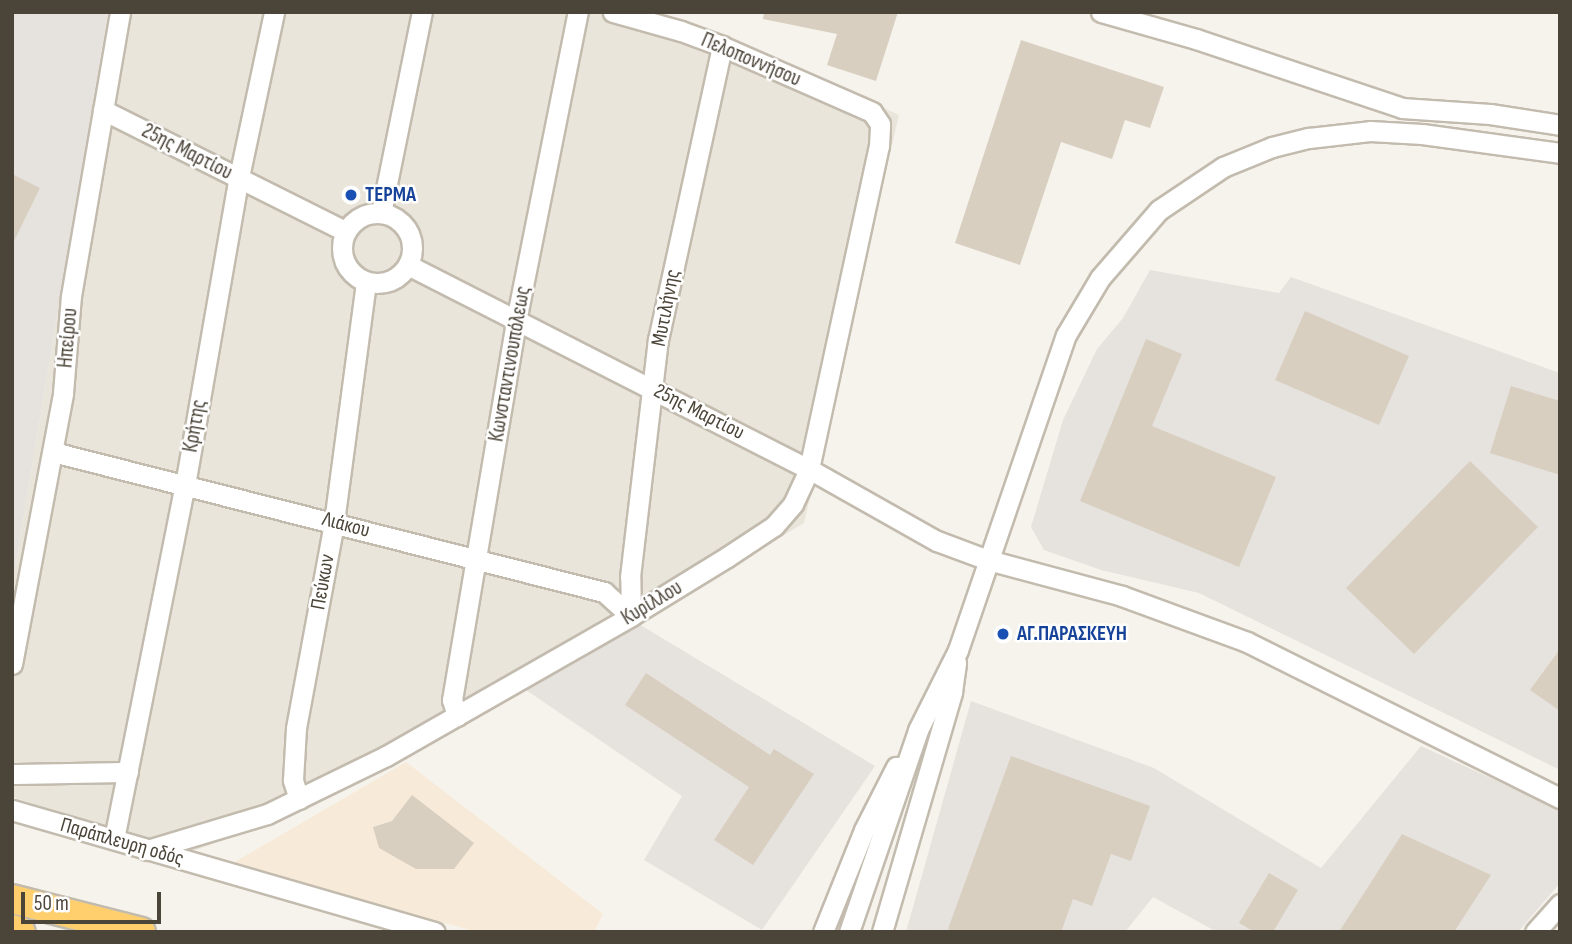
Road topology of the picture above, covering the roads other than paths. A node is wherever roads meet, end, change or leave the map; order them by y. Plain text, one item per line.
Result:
1 (120, 12) edge
2 (274, 12) edge
3 (422, 12) edge
4 (578, 12) edge
5 (613, 12) edge
6 (1101, 12) edge
7 (722, 46) junction
8 (103, 110) junction
9 (880, 124) joint
10 (1560, 125) edge
11 (1560, 153) edge
12 (239, 177) junction
13 (381, 213) junction
14 (345, 231) junction
15 (408, 265) junction
16 (366, 282) junction
17 (516, 321) junction
18 (653, 389) junction
19 (53, 452) junction
20 (810, 469) junction
21 (185, 485) junction
22 (334, 522) junction
23 (988, 560) junction
24 (476, 561) junction
25 (631, 616) junction
26 (958, 650) junction
27 (12, 664) edge
28 (457, 716) junction
29 (918, 730) junction
30 (128, 772) junction
31 (12, 774) edge
32 (1560, 798) edge
33 (299, 799) junction
34 (12, 810) edge
35 (114, 839) junction
36 (147, 850) junction
37 (12, 899) edge
38 (1560, 904) edge
39 (12, 929) edge
40 (21, 932) edge
41 (141, 932) edge
42 (435, 932) edge
43 (823, 932) edge
44 (849, 932) edge
45 (882, 932) edge
46 (1535, 932) edge

1 - 8 street, Ηπείρου
2 - 12 street, Κρήτης
3 - 13 street
4 - 17 street, Κωνσταντινουπόλεως
5 - 7 street, Πελοποννήσου
6 - 10 street
7 - 9 street, Πελοποννήσου
7 - 18 street, Μυτιλήνης
8 - 12 street, 25ης Μαρτίου
8 - 19 street, Ηπείρου
9 - 20 street, Κυρίλλου
11 - 23 street
12 - 14 street, 25ης Μαρτίου
12 - 21 street, Κρήτης
13 - 14 street
13 - 15 street
14 - 16 street
15 - 16 street
15 - 17 street, 25ης Μαρτίου
16 - 22 street, Πεύκων
17 - 18 street, 25ης Μαρτίου
17 - 24 street, Κωνσταντινουπόλεως
18 - 20 street, 25ης Μαρτίου
18 - 25 street, Μυτιλήνης
19 - 21 street, Λιάκου
19 - 27 street, Ηπείρου
20 - 23 street, 25ης Μαρτίου
20 - 25 street, Κυρίλλου
21 - 22 street, Λιάκου
21 - 30 street, Κρήτης
22 - 24 street, Λιάκου
22 - 33 street, Πεύκων
23 - 26 street
23 - 32 street, 25ης Μαρτίου
24 - 25 street, Λιάκου
24 - 28 street, Κωνσταντινουπόλεως
25 - 28 street, Κυρίλλου
26 - 29 street
26 - 45 street
28 - 33 street, Κυρίλλου
29 - 43 street
29 - 44 street
30 - 31 street
30 - 35 street, Κρήτης
33 - 36 street, Κυρίλλου
34 - 35 street, Παράπλευρη οδός
35 - 36 street, Παράπλευρη οδός
36 - 42 street, Παράπλευρη οδός
37 - 41 highway
38 - 46 street
39 - 40 highway

